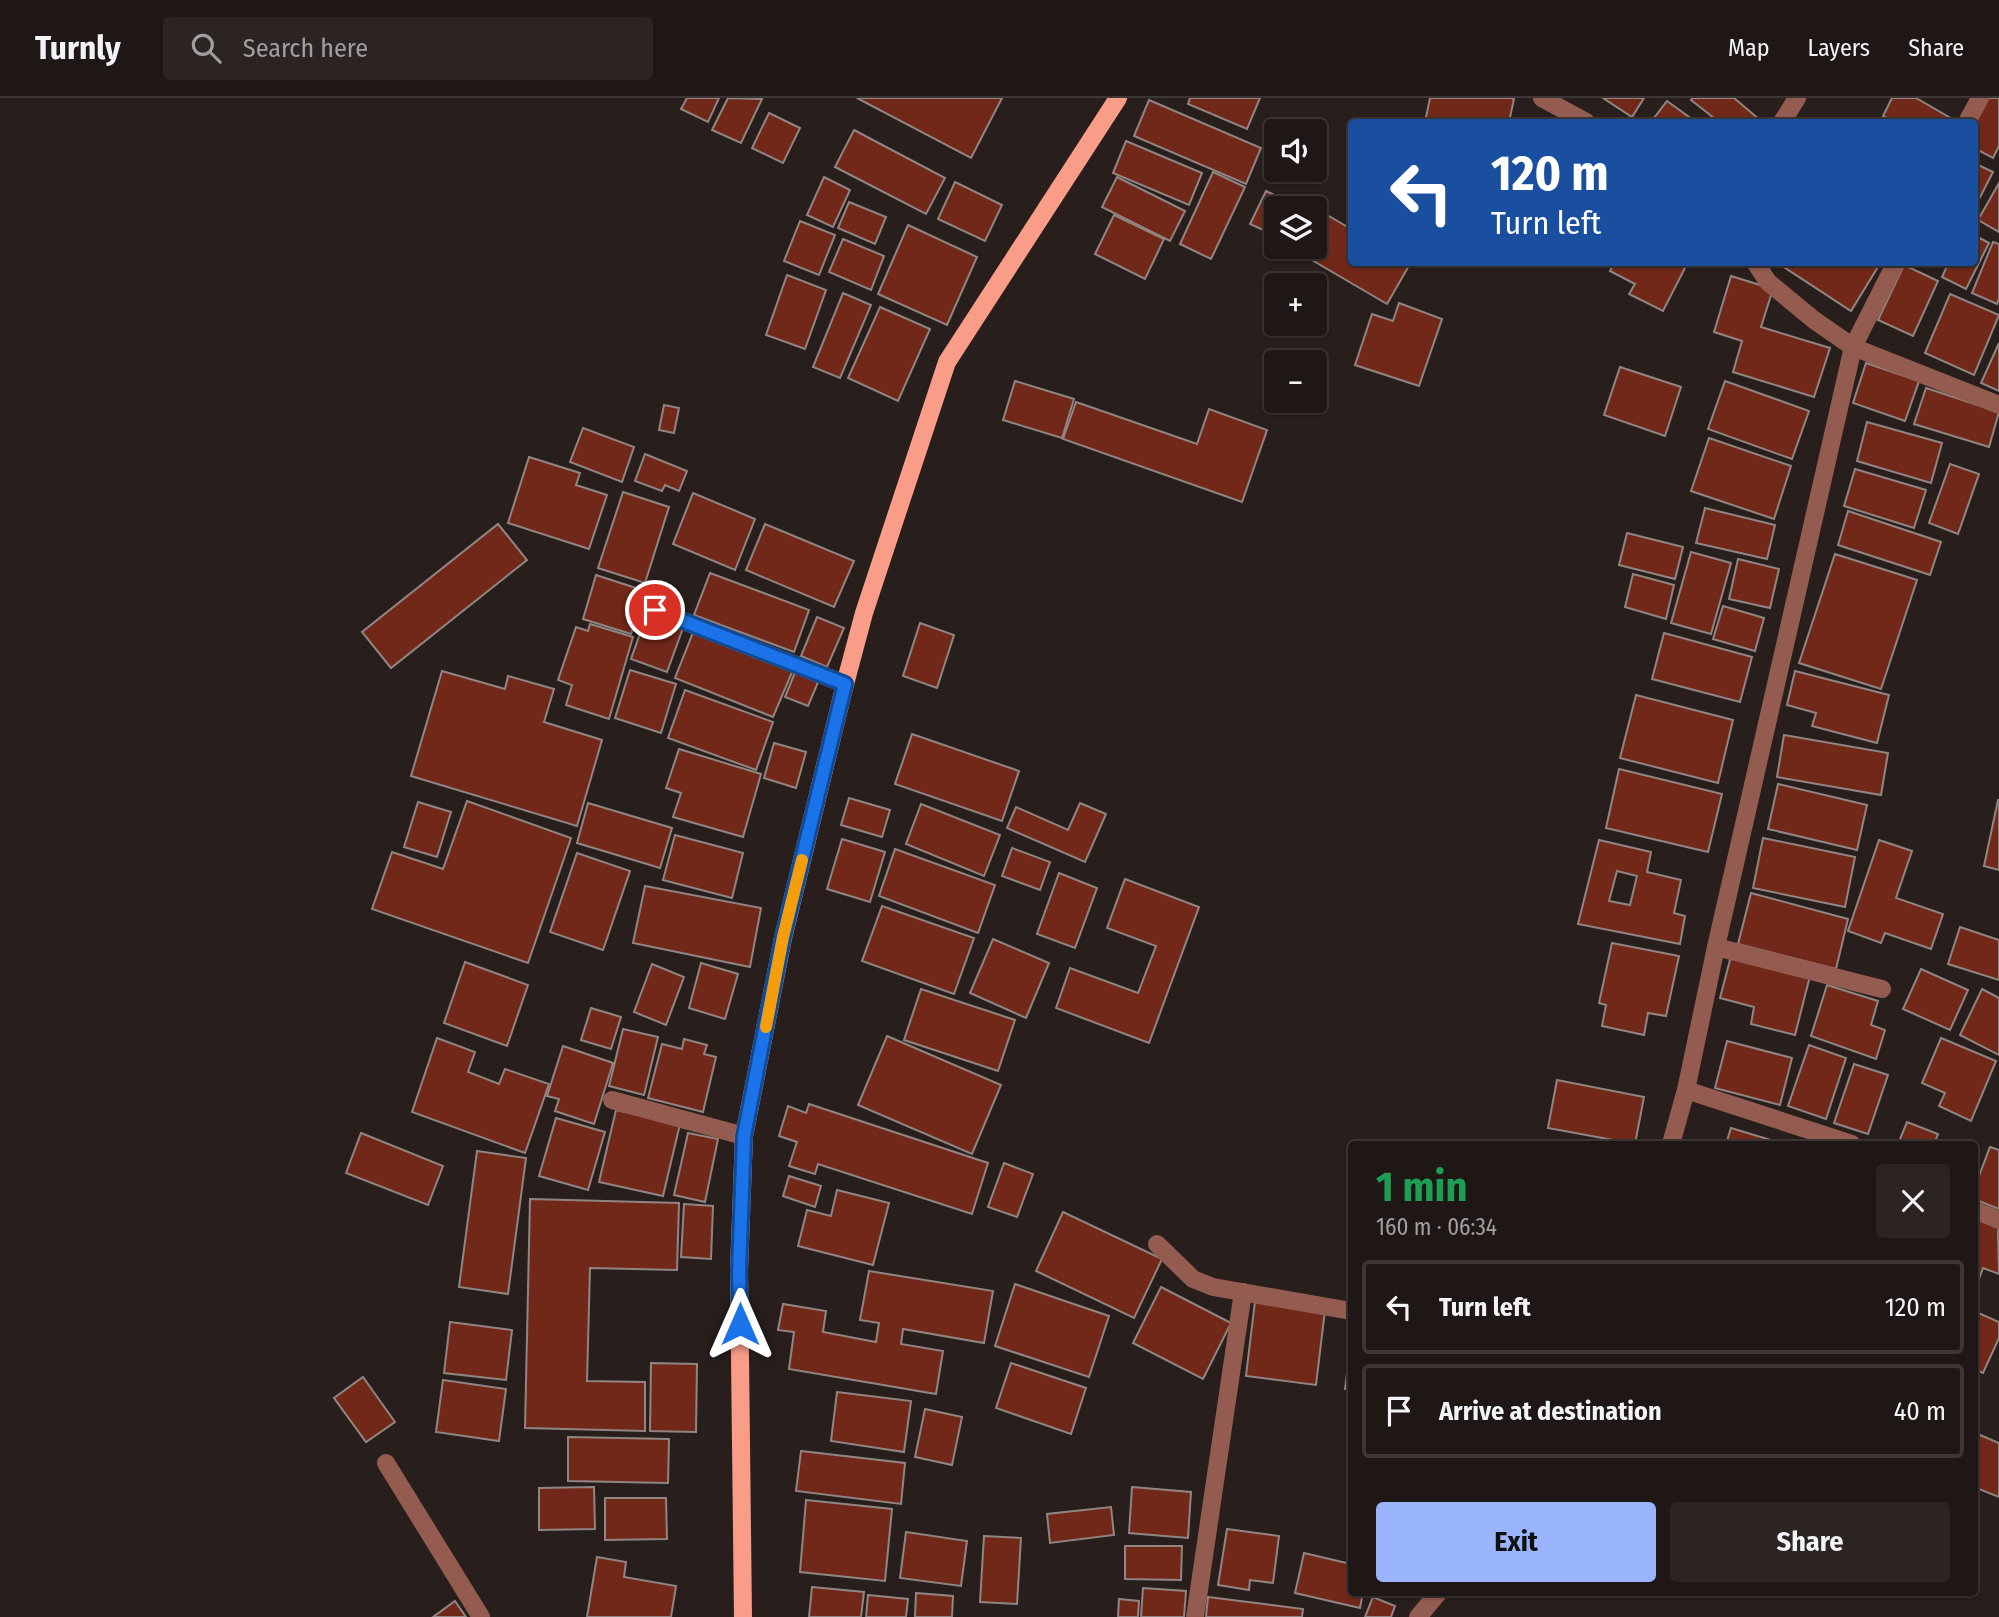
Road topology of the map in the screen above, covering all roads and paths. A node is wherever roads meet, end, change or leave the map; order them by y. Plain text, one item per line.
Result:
1 (1118, 98) edge
2 (1542, 98) edge
3 (1797, 98) edge
4 (1980, 98) edge
5 (1580, 119) edge
6 (1785, 119) edge
7 (1969, 119) edge
8 (1758, 266) edge
9 (1894, 266) edge
10 (1853, 346) junction
11 (1999, 405) edge
12 (655, 610) dead end
13 (845, 684) junction
14 (1717, 947) junction
15 (1882, 989) dead end
16 (1686, 1090) junction
17 (612, 1100) dead end
18 (744, 1136) junction
19 (1672, 1141) edge
20 (1843, 1141) edge
21 (1978, 1212) edge
22 (1999, 1220) edge
23 (1157, 1244) dead end
24 (1243, 1292) junction
25 (1348, 1310) edge
26 (386, 1463) dead end
27 (1436, 1596) edge
28 (481, 1617) edge
29 (743, 1617) edge
30 (1195, 1617) edge
31 (1419, 1617) edge

1 - 13 main road
2 - 5 street
3 - 6 street
4 - 7 street
8 - 10 street
9 - 10 street
10 - 11 street
10 - 14 street
12 - 13 street
13 - 18 main road
14 - 15 street
14 - 16 street
16 - 19 street
16 - 20 street
17 - 18 street
18 - 29 main road
21 - 22 street
23 - 24 street
24 - 25 street
24 - 30 street
26 - 28 street
27 - 31 street

